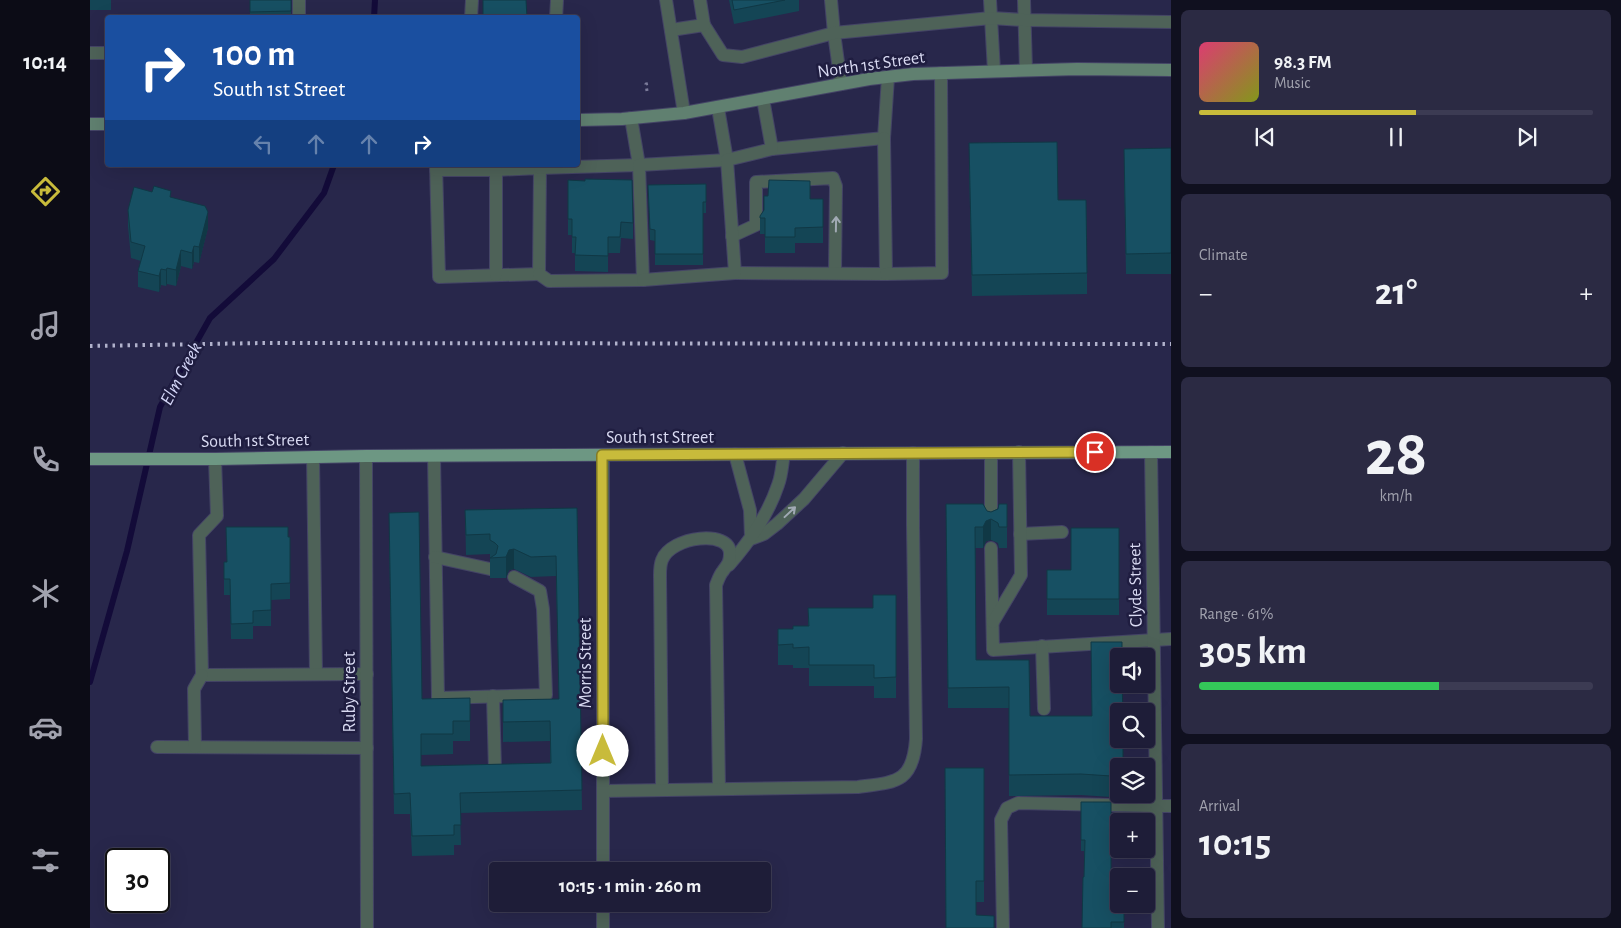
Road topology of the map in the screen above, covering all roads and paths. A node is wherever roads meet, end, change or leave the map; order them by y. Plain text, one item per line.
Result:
1 (299, 0) edge
2 (463, 0) edge
3 (472, 0) edge
4 (557, 0) edge
5 (666, 0) edge
6 (700, 0) edge
7 (831, 0) edge
8 (990, 0) edge
9 (1024, 0) edge
10 (299, 15) edge
11 (463, 15) edge
12 (471, 15) edge
13 (556, 15) edge
14 (990, 18) junction
15 (1024, 20) junction
16 (1171, 22) edge
17 (704, 25) junction
18 (671, 30) junction
19 (834, 33) junction
20 (90, 53) edge
21 (105, 53) edge
22 (1026, 70) junction
23 (1171, 70) edge
24 (994, 72) junction
25 (941, 73) junction
26 (888, 77) junction
27 (651, 84) dead end
28 (841, 84) junction
29 (647, 91) dead end
30 (763, 99) junction
31 (718, 108) junction
32 (684, 113) junction
33 (631, 118) junction
34 (580, 120) edge
35 (90, 124) edge
36 (105, 124) edge
37 (884, 138) junction
38 (772, 149) junction
39 (726, 160) junction
40 (639, 165) junction
41 (580, 166) edge
42 (496, 167) edge
43 (558, 167) edge
44 (436, 168) edge
45 (540, 168) junction
46 (732, 236) junction
47 (735, 273) junction
48 (835, 273) junction
49 (539, 274) junction
50 (886, 274) junction
51 (496, 276) junction
52 (643, 280) junction
53 (1019, 452) junction
54 (1151, 452) junction
55 (1171, 452) edge
56 (843, 453) junction
57 (913, 453) junction
58 (991, 453) junction
59 (735, 454) junction
60 (784, 454) junction
61 (602, 455) junction
62 (366, 456) junction
63 (434, 456) junction
64 (313, 457) junction
65 (96, 459) edge
66 (209, 459) junction
67 (991, 525) edge
68 (1062, 532) dead end
69 (1020, 534) junction
70 (751, 540) junction
71 (992, 548) dead end
72 (435, 557) junction
73 (729, 565) junction
74 (490, 569) edge
75 (514, 578) dead end
76 (993, 622) junction
77 (1153, 639) junction
78 (1171, 639) edge
79 (1042, 646) junction
80 (316, 674) junction
81 (367, 674) junction
82 (202, 675) junction
83 (493, 696) junction
84 (1044, 709) dead end
85 (157, 747) dead end
86 (195, 747) junction
87 (367, 748) junction
88 (495, 770) edge
89 (719, 789) junction
90 (662, 790) junction
91 (603, 791) junction
92 (1157, 806) junction
93 (1171, 806) edge
94 (603, 862) edge
95 (603, 912) edge
96 (367, 928) edge
97 (603, 928) edge
98 (1003, 928) edge
99 (1158, 928) edge

1 - 10 street
2 - 11 street
3 - 12 street
4 - 13 street
5 - 18 street
6 - 17 street
7 - 19 street
8 - 14 street
9 - 15 street
14 - 15 street
14 - 19 street
14 - 24 street
15 - 16 street
15 - 22 street
17 - 18 street
17 - 19 street
18 - 32 street
19 - 28 street
20 - 21 street
22 - 23 main road, North 1st Street
22 - 24 main road, North 1st Street
24 - 25 main road, North 1st Street
25 - 26 main road, North 1st Street
25 - 50 street
26 - 28 main road, North 1st Street
26 - 37 street
27 - 29 path
28 - 30 main road, North 1st Street
30 - 31 main road, North 1st Street
30 - 38 street
31 - 32 main road, North 1st Street
31 - 39 street
32 - 33 main road, North 1st Street
33 - 34 main road, North 1st Street
33 - 40 street
35 - 36 main road
37 - 38 street
37 - 50 street
38 - 39 street
39 - 40 street
39 - 46 street
40 - 41 street
40 - 52 street
42 - 44 street
42 - 45 street
42 - 51 street
43 - 45 street
44 - 51 street
45 - 49 street
46 - 47 street
48 -> 46 street
47 - 48 street
47 - 52 street
48 - 50 street
49 - 51 street
49 - 52 street
53 - 54 main road, South 1st Street
53 - 58 main road, South 1st Street
53 - 69 street
54 - 55 main road, South 1st Street
54 - 77 street, Clyde Street
56 - 57 main road, South 1st Street
56 - 60 main road, South 1st Street
70 -> 56 street
57 - 58 main road, South 1st Street
57 - 89 street
58 - 67 street
59 - 60 main road, South 1st Street
59 - 61 main road, South 1st Street
59 - 70 street
60 - 70 street
61 - 63 main road, South 1st Street
61 - 91 street, Morris Street
62 - 63 main road, South 1st Street
62 - 64 main road, South 1st Street
62 - 81 street, Ruby Street
63 - 72 street
64 - 66 main road, South 1st Street
64 - 80 street
65 - 66 main road, South 1st Street
66 - 82 street
68 - 69 street
69 - 76 street
70 - 73 street
71 - 76 street
72 - 74 street
72 - 83 street
73 - 89 street
73 - 90 street
75 - 83 street
76 - 79 street
77 - 78 street
77 - 79 street
77 - 92 street, Clyde Street
79 - 84 street
80 - 81 street
80 - 82 street
81 - 87 street, Ruby Street
82 - 86 street
83 - 88 street
85 - 86 street
86 - 87 street
87 - 96 street, Ruby Street
89 - 90 street
90 - 91 street
91 - 94 street, Morris Street
92 - 93 street
92 - 98 street
92 - 99 street, Clyde Street
95 - 97 street

